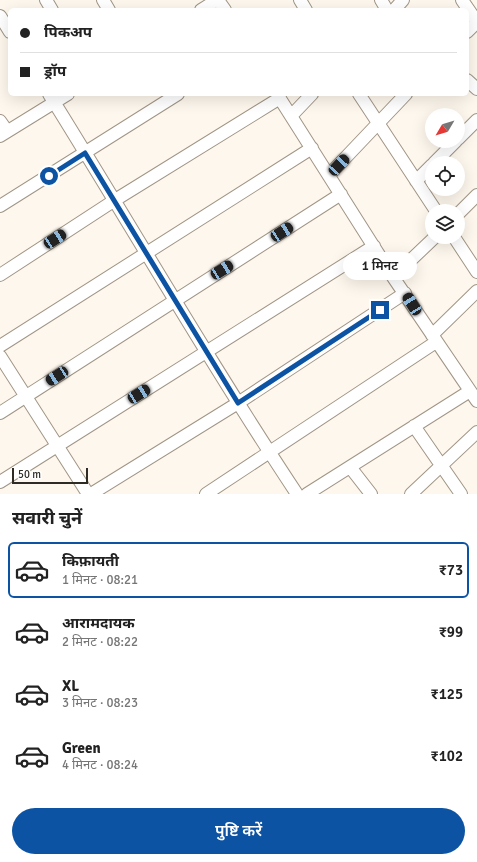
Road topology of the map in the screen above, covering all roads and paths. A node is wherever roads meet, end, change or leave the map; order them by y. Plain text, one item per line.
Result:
1 (218, 0) edge
2 (403, 0) edge
3 (204, 8) edge
4 (396, 8) edge
5 (469, 10) edge
6 (0, 16) edge
7 (8, 29) edge
8 (469, 30) edge
9 (469, 82) edge
10 (477, 89) edge
11 (175, 96) edge
12 (278, 96) edge
13 (310, 96) edge
14 (360, 96) edge
15 (404, 96) edge
16 (52, 98) edge
17 (291, 116) junction
18 (477, 120) edge
19 (0, 121) edge
20 (377, 123) junction
21 (465, 132) edge
22 (4, 134) edge
23 (312, 148) junction
24 (449, 148) edge
25 (85, 153) junction
26 (441, 156) edge
27 (425, 172) edge
28 (329, 175) junction
29 (416, 181) junction
30 (341, 194) junction
31 (477, 195) edge
32 (115, 200) junction
33 (431, 204) edge
34 (0, 206) edge
35 (465, 207) edge
36 (428, 244) edge
37 (459, 244) edge
38 (374, 246) junction
39 (146, 252) junction
40 (477, 272) edge
41 (0, 275) edge
42 (393, 277) junction
43 (477, 291) edge
44 (405, 293) junction
45 (175, 300) junction
46 (434, 339) junction
47 (0, 346) edge
48 (206, 352) junction
49 (0, 356) edge
50 (470, 391) junction
51 (26, 396) junction
52 (477, 401) edge
53 (238, 403) junction
54 (0, 413) edge
55 (414, 426) junction
56 (475, 439) edge
57 (58, 445) junction
58 (270, 453) junction
59 (350, 467) junction
60 (441, 467) junction
61 (0, 482) edge
62 (88, 494) edge
63 (92, 494) edge
64 (206, 494) edge
65 (297, 494) edge
66 (307, 494) edge
67 (371, 494) edge
68 (411, 494) edge
69 (461, 494) edge

1 - 3 street
2 - 4 street
5 - 8 street
6 - 7 street
9 - 10 street
11 - 25 street
12 - 17 street
12 - 32 street
13 - 17 street
14 - 20 street
15 - 20 street
16 - 22 street
16 - 25 street
17 - 23 street
18 - 21 street
19 - 22 street
20 - 28 street
20 - 29 street
23 - 28 street
23 - 39 street
24 - 26 street
25 - 32 street
25 - 34 street
27 - 29 street
28 - 30 street
29 - 33 street
30 - 38 street
30 - 45 street
31 - 35 street
32 - 39 street
32 - 41 street
36 - 42 street
37 - 40 street
38 - 42 street
38 - 48 street
39 - 45 street
39 - 47 street
42 - 44 street
43 - 46 street
44 - 46 street
44 - 53 street
45 - 48 street
45 - 51 street
46 - 50 street
46 - 58 street
48 - 53 street
48 - 57 street
49 - 51 street
50 - 52 street
50 - 55 street
51 - 54 street
51 - 57 street
53 - 58 street
53 - 63 street
55 - 59 street
55 - 60 street
56 - 60 street
57 - 61 street
57 - 62 street
58 - 64 street
58 - 65 street
59 - 66 street
59 - 67 street
60 - 68 street
60 - 69 street

